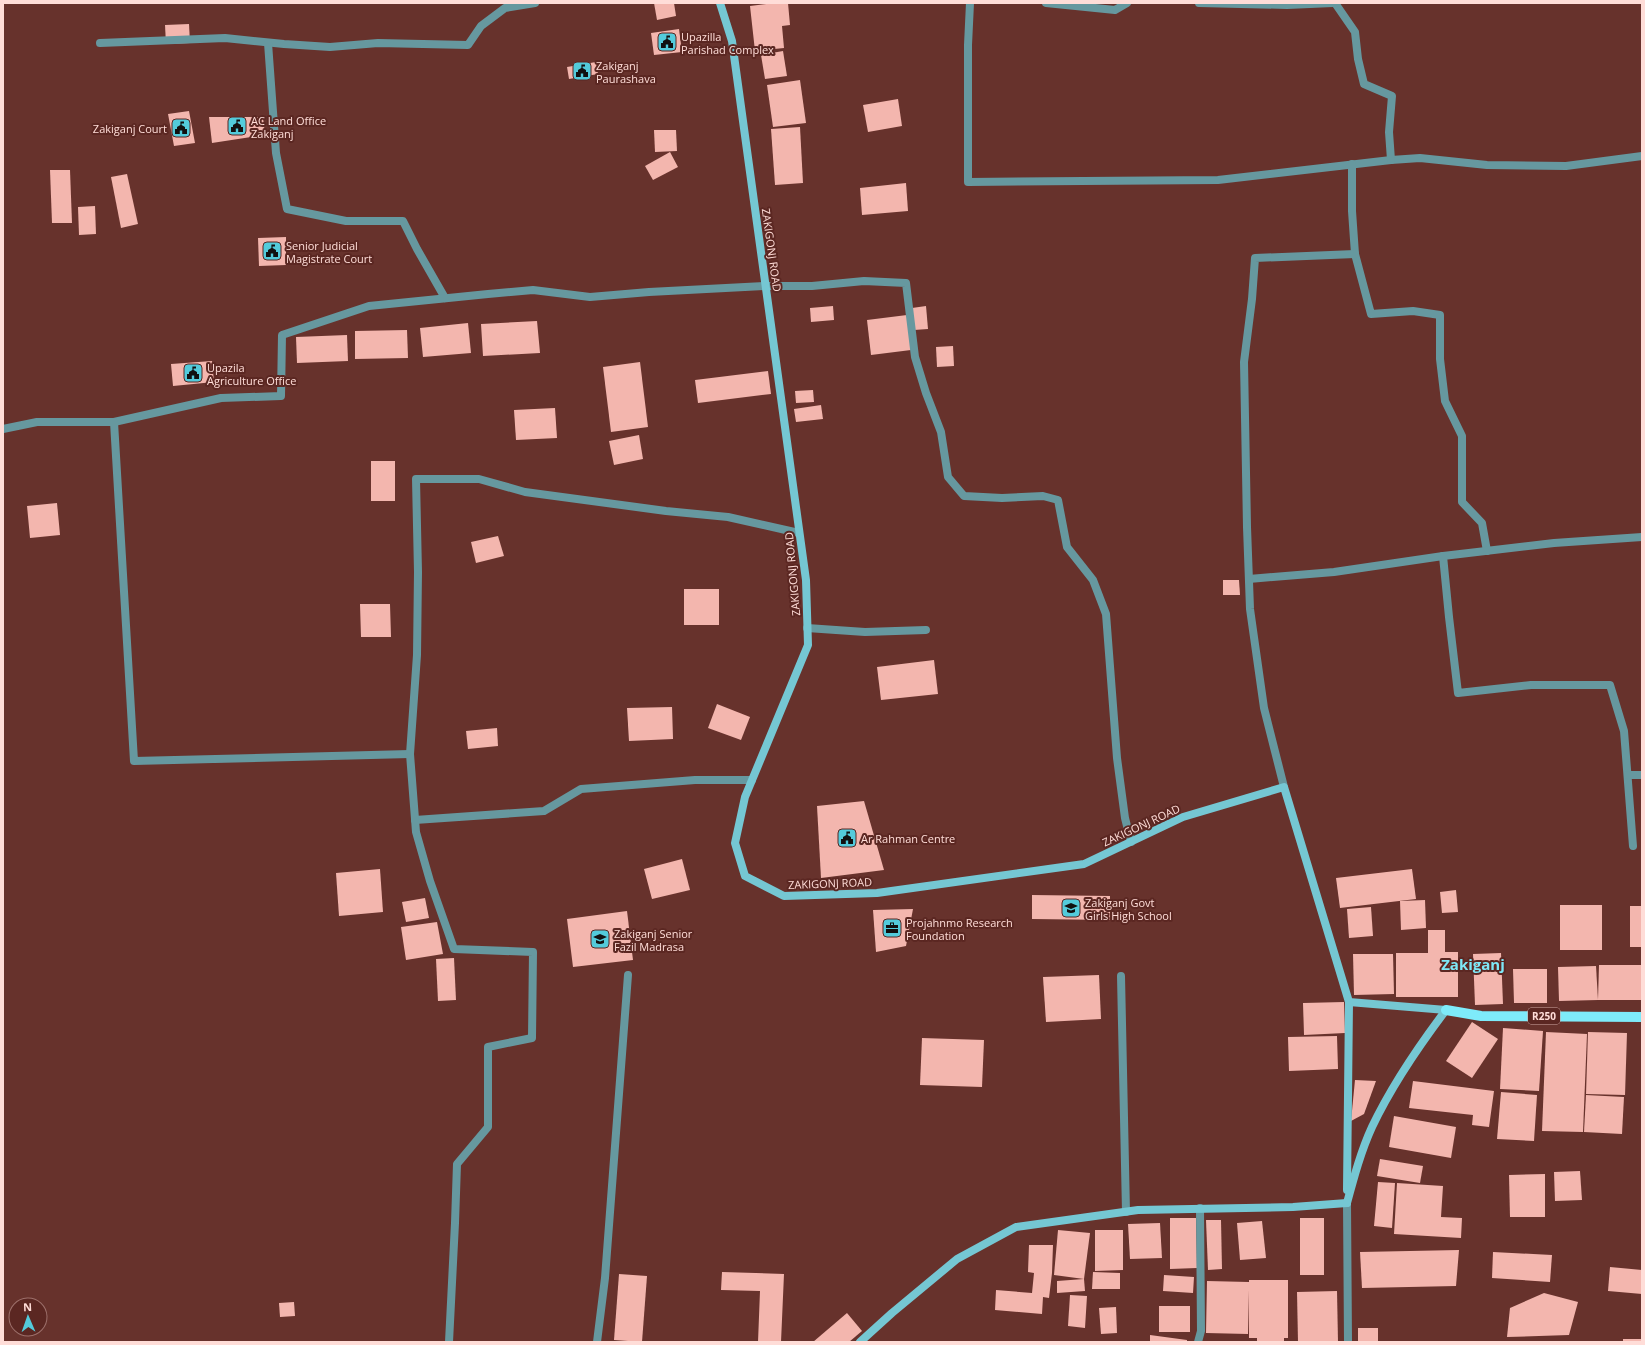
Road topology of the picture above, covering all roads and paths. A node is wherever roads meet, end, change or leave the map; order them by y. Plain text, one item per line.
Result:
1 (530, 3) edge
2 (720, 3) edge
3 (970, 3) edge
4 (1046, 3) edge
5 (1127, 3) edge
6 (1199, 3) edge
7 (1334, 3) edge
8 (100, 43) dead end
9 (268, 43) junction
10 (1642, 156) edge
11 (1391, 160) junction
12 (1352, 164) junction
13 (1355, 254) junction
14 (766, 286) junction
15 (445, 298) junction
16 (114, 422) junction
17 (3, 429) edge
18 (799, 533) junction
19 (1642, 537) edge
20 (1487, 551) junction
21 (1443, 556) junction
22 (1249, 579) junction
23 (808, 628) junction
24 (926, 630) dead end
25 (410, 754) junction
26 (1628, 774) junction
27 (1642, 775) edge
28 (752, 780) junction
29 (1284, 787) junction
30 (415, 820) junction
31 (1131, 842) junction
32 (1633, 846) dead end
33 (628, 975) dead end
34 (1120, 976) dead end
35 (1349, 1002) junction
36 (1446, 1010) junction
37 (1642, 1016) edge
38 (1347, 1202) junction
39 (1200, 1208) junction
40 (1126, 1212) junction
41 (449, 1342) edge
42 (597, 1342) edge
43 (860, 1342) edge
44 (1198, 1342) edge
45 (1348, 1342) edge

1 - 9 street
2 - 14 main road, ZAKIGONJ ROAD
3 - 12 street
4 - 5 street
6 - 7 street
7 - 11 street
8 - 9 street
9 - 15 street
10 - 11 street
11 - 12 street
12 - 13 street
13 - 20 street
13 - 22 street
14 - 15 street
14 - 18 main road, ZAKIGONJ ROAD
14 - 31 street
15 - 16 street
16 - 17 street
16 - 25 street
18 - 23 main road, ZAKIGONJ ROAD
18 - 25 street
19 - 20 street
20 - 21 street
21 - 22 street
21 - 26 street
22 - 29 street
23 - 24 street
23 - 28 main road, ZAKIGONJ ROAD
25 - 30 street
26 - 27 street
26 - 32 street
28 - 30 street
28 - 31 main road, ZAKIGONJ ROAD
29 - 31 main road, ZAKIGONJ ROAD
29 - 35 main road
30 - 41 street
33 - 42 street
34 - 40 street
35 - 36 main road
35 - 38 main road
36 - 37 main road, R250
36 - 38 main road
38 - 39 main road
38 - 45 street
39 - 40 main road
39 - 44 street
40 - 43 main road

